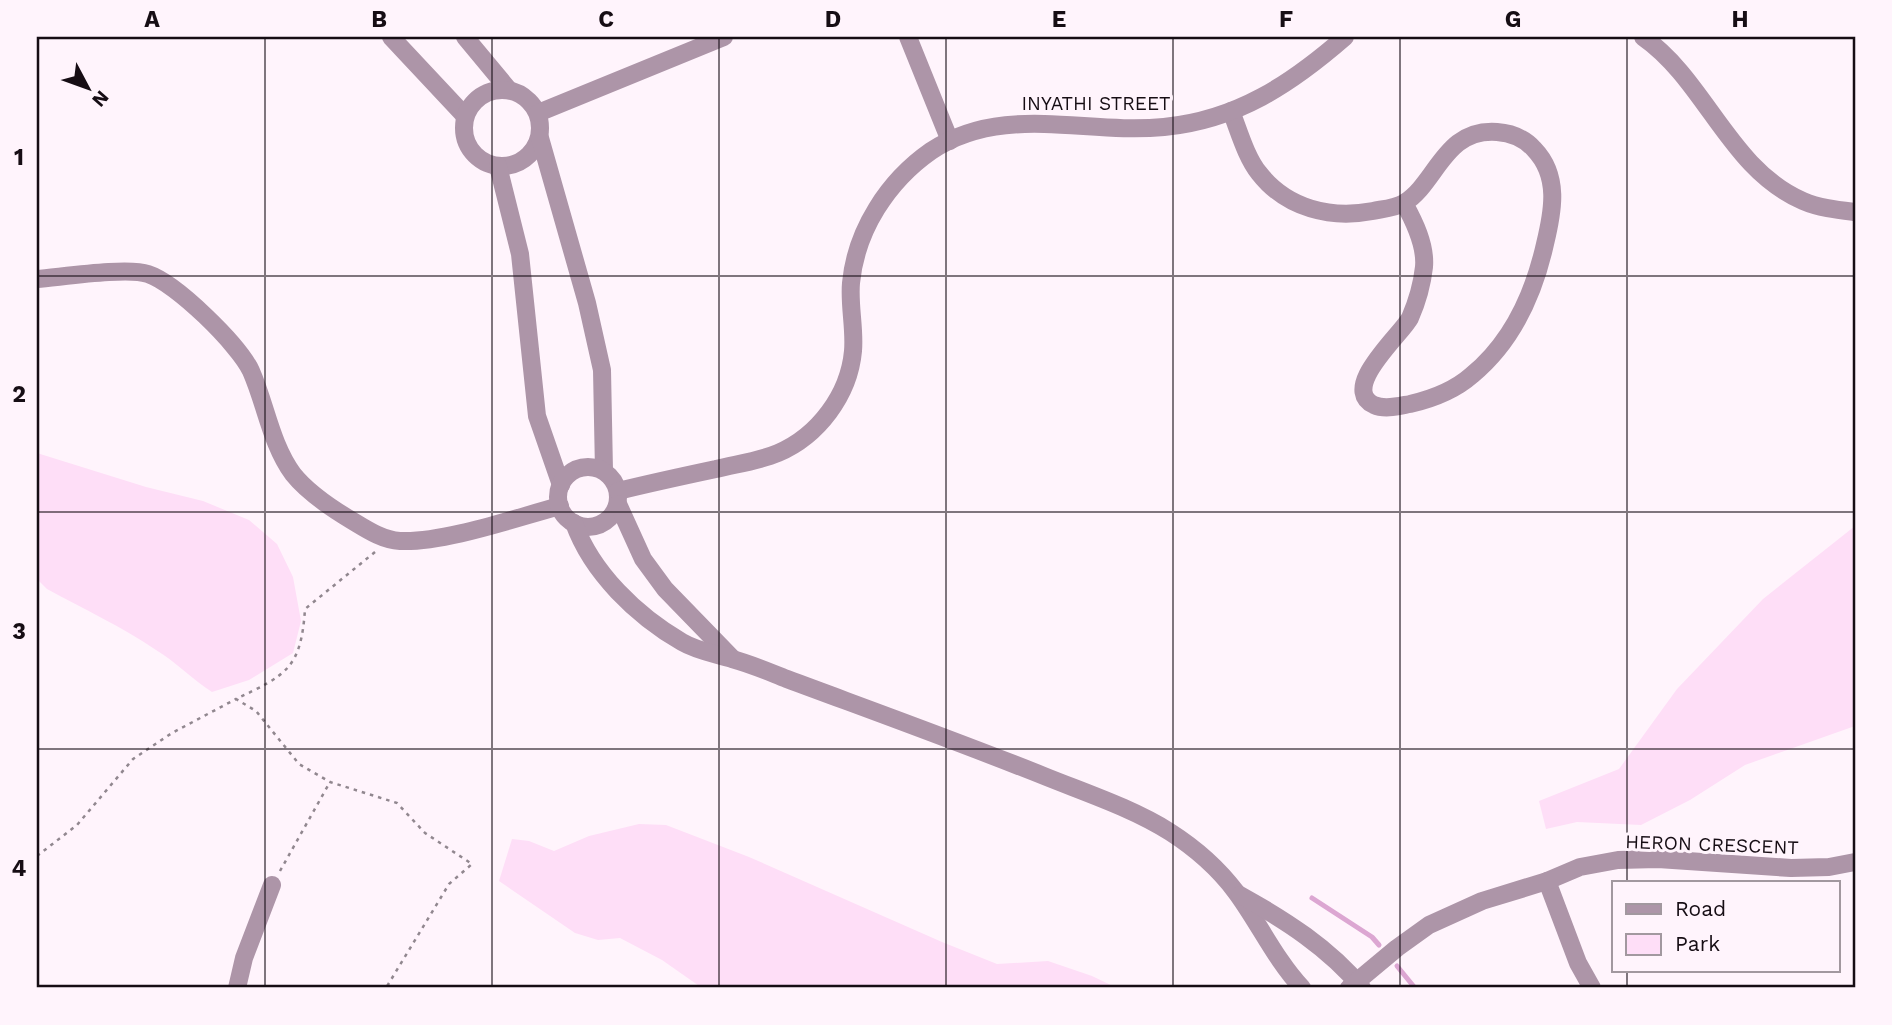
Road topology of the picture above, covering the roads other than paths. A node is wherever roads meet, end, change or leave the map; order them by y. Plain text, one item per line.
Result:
1 (391, 37) edge
2 (465, 37) edge
3 (724, 37) edge
4 (908, 37) edge
5 (1345, 37) edge
6 (1643, 37) edge
7 (509, 90) junction
8 (1231, 111) junction
9 (538, 113) junction
10 (466, 116) junction
11 (540, 138) junction
12 (950, 141) junction
13 (498, 166) junction
14 (1404, 203) junction
15 (1855, 212) edge
16 (37, 279) edge
17 (604, 471) junction
18 (561, 485) junction
19 (618, 497) junction
20 (560, 506) junction
21 (574, 523) junction
22 (733, 659) junction
23 (1855, 862) edge
24 (1547, 881) junction
25 (272, 884) road end
26 (1237, 893) junction
27 (1356, 986) edge
28 (237, 988) edge
29 (1301, 988) edge
30 (1592, 988) edge

1 - 10 street
2 - 7 street
3 - 9 street
4 - 12 street
5 - 8 street, INYATHI STREET
6 - 15 street
7 - 9 street
7 - 10 street
8 - 12 street, INYATHI STREET
8 - 14 street
9 - 11 street
10 - 13 street
11 - 13 street
11 - 17 street
12 - 19 street, INYATHI STREET
13 - 18 street
14 - 14 street
16 - 20 street
17 - 18 street
17 - 19 street
18 - 20 street
19 - 21 street
19 - 22 street
20 - 21 street
21 - 22 street
22 - 26 street
23 - 24 street, HERON CRESCENT
24 - 27 street, HERON CRESCENT
24 - 30 street
25 - 28 street
26 - 27 street
26 - 29 street

